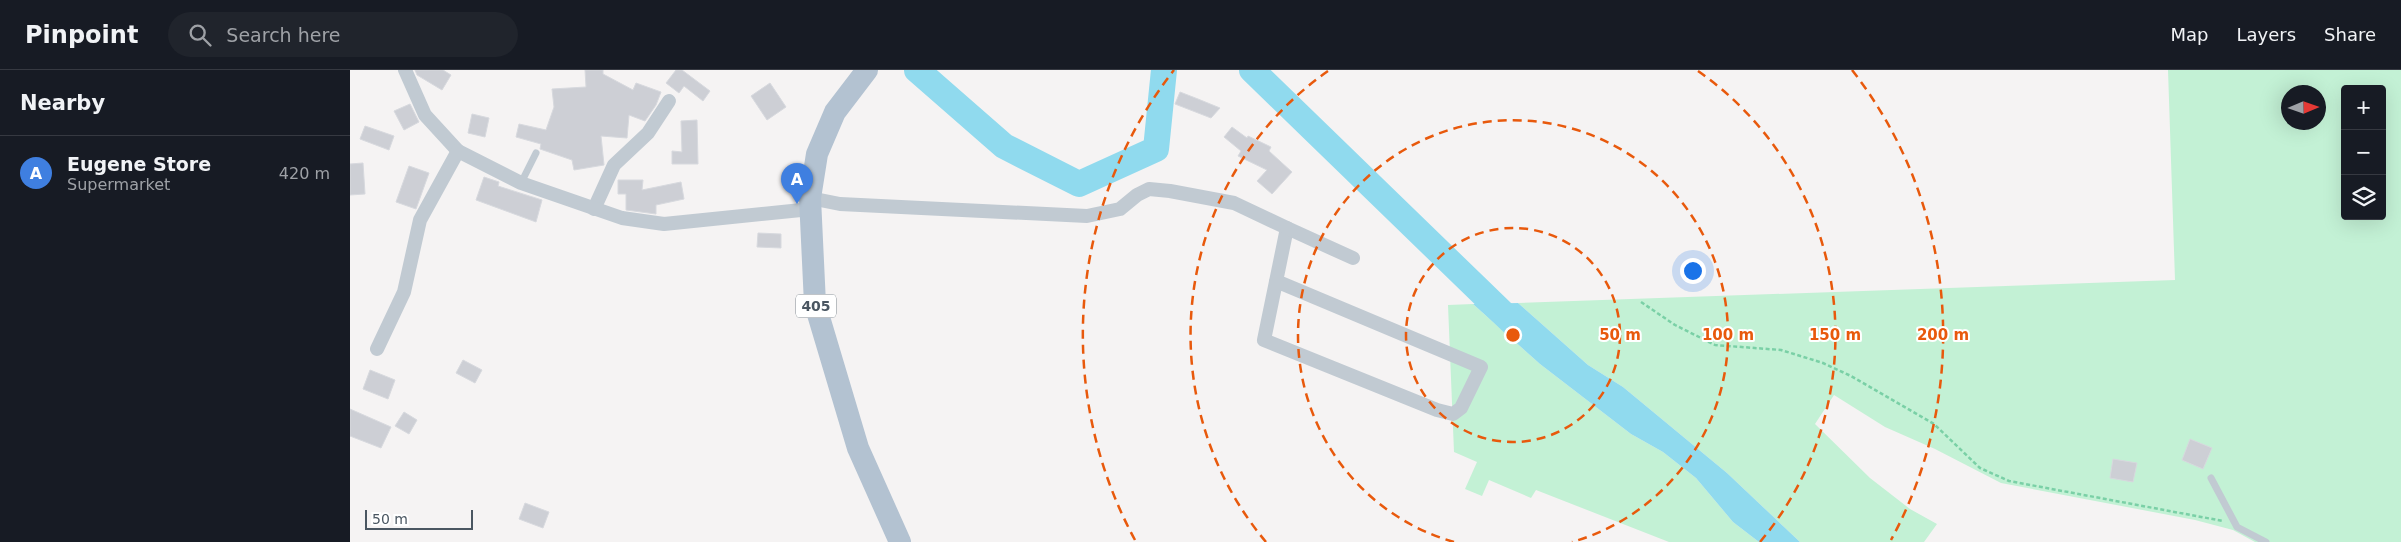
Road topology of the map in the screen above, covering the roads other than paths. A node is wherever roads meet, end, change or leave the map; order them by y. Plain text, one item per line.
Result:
1 (405, 70) edge
2 (867, 70) edge
3 (669, 101) dead end
4 (458, 152) junction
5 (536, 153) dead end
6 (521, 183) junction
7 (810, 203) junction
8 (594, 209) junction
9 (1287, 228) junction
10 (1353, 258) dead end
11 (1276, 281) junction
12 (378, 349) dead end
13 (2210, 478) dead end
14 (900, 542) edge
15 (2266, 542) edge

1 - 4 street
2 - 7 main road, 405
3 - 8 street
4 - 6 street
4 - 12 street
5 - 6 lane
6 - 8 street
7 - 8 street
7 - 9 street
7 - 14 main road, 405
9 - 10 street
9 - 11 street
11 - 11 street
13 - 15 lane

